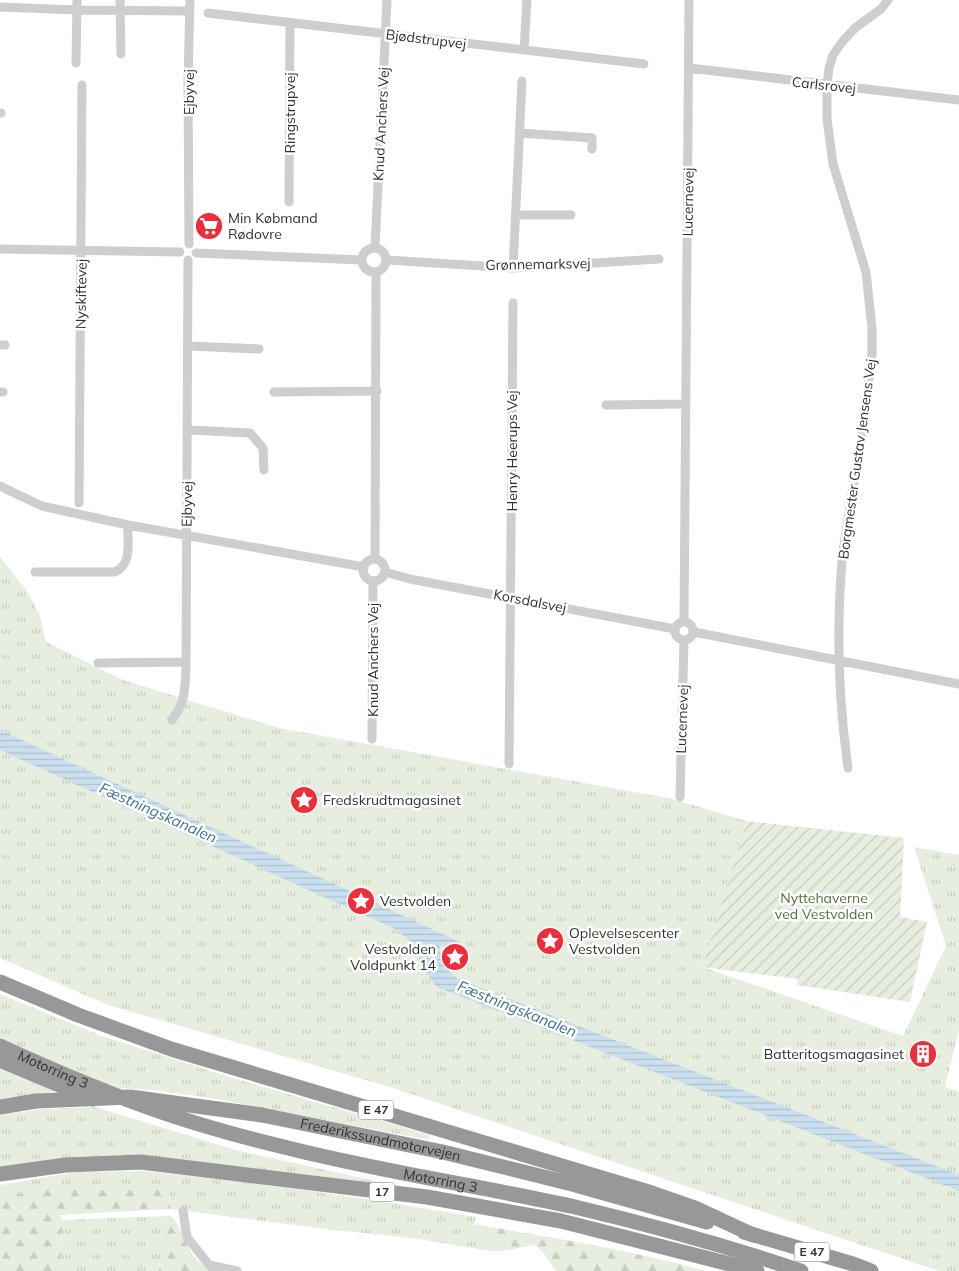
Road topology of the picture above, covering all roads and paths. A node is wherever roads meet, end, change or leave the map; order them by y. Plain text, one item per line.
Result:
1 (77, 0) edge
2 (120, 0) edge
3 (190, 0) edge
4 (387, 0) edge
5 (527, 0) edge
6 (689, 0) edge
7 (888, 0) edge
8 (0, 8) edge
9 (77, 10) junction
10 (121, 10) junction
11 (190, 10) junction
12 (208, 13) dead end
13 (290, 24) junction
14 (385, 34) junction
15 (524, 50) junction
16 (121, 54) dead end
17 (76, 63) dead end
18 (644, 64) dead end
19 (689, 68) junction
20 (522, 81) dead end
21 (82, 85) dead end
22 (827, 85) junction
23 (959, 100) edge
24 (520, 133) junction
25 (592, 150) dead end
26 (289, 202) dead end
27 (516, 215) junction
28 (571, 215) dead end
29 (189, 244) junction
30 (375, 248) junction
31 (0, 249) edge
32 (81, 250) junction
33 (180, 252) junction
34 (196, 253) junction
35 (659, 259) dead end
36 (188, 260) junction
37 (362, 260) junction
38 (387, 260) junction
39 (513, 268) junction
40 (376, 272) junction
41 (513, 303) dead end
42 (189, 346) junction
43 (259, 349) dead end
44 (376, 391) junction
45 (274, 392) dead end
46 (606, 404) dead end
47 (686, 404) junction
48 (189, 430) junction
49 (264, 470) dead end
50 (0, 486) edge
51 (79, 503) dead end
52 (128, 525) junction
53 (187, 535) junction
54 (375, 559) junction
55 (364, 567) junction
56 (35, 572) dead end
57 (385, 572) junction
58 (373, 581) junction
59 (510, 598) junction
60 (684, 621) junction
61 (675, 629) junction
62 (694, 632) junction
63 (684, 640) junction
64 (839, 661) junction
65 (186, 662) junction
66 (98, 663) dead end
67 (959, 684) edge
68 (172, 720) dead end
69 (372, 739) dead end
70 (509, 764) dead end
71 (848, 768) dead end
72 (680, 797) dead end
73 (0, 982) edge
74 (0, 1046) edge
75 (0, 1060) edge
76 (0, 1108) edge
77 (193, 1122) junction
78 (0, 1174) edge
79 (183, 1211) dead end
80 (753, 1235) junction
81 (237, 1271) edge
82 (757, 1271) edge
83 (801, 1271) edge
84 (870, 1271) edge

1 - 9 street
2 - 10 street
3 - 11 street, Ejbyvej
4 - 14 street, Knud Anchers Vej
5 - 15 street
6 - 19 street, Lucernevej
7 - 22 street, Borgmester Gustav Jensens Vej
8 - 9 street
9 - 10 street
9 - 17 street
10 - 11 street
10 - 16 street
11 - 29 street, Ejbyvej
12 - 13 street, Bjødstrupvej
13 - 14 street, Bjødstrupvej
13 - 26 street, Ringstrupvej
14 - 15 street, Bjødstrupvej
14 - 30 street, Knud Anchers Vej
15 - 18 street, Bjødstrupvej
19 - 22 street, Carlsrovej
19 - 47 street, Lucernevej
20 - 24 street
21 - 32 street, Nyskiftevej
22 - 23 street, Carlsrovej
22 - 64 street, Borgmester Gustav Jensens Vej
24 - 25 street
24 - 27 street
27 - 28 street
27 - 39 street
29 - 33 street
29 - 34 street
30 - 37 street
30 - 38 street
31 - 32 street
32 - 33 street
32 - 51 street, Nyskiftevej
33 - 36 street
34 - 36 street
34 - 37 street
35 - 39 street, Grønnemarksvej
36 - 42 street, Ejbyvej
37 - 40 street
38 - 39 street, Grønnemarksvej
38 - 40 street
40 - 44 street
41 - 59 street, Henry Heerups Vej
42 - 43 street
42 - 48 street, Ejbyvej
44 - 45 street
44 - 54 street
46 - 47 street
47 - 60 street, Lucernevej
48 - 49 street
48 - 53 street, Ejbyvej
50 - 52 street
52 - 53 street
52 - 56 street
53 - 55 street
53 - 65 street, Ejbyvej
54 - 55 street
54 - 57 street
55 - 58 street
57 - 58 street
57 - 59 street, Korsdalsvej
58 - 69 street, Knud Anchers Vej
59 - 61 street, Korsdalsvej
59 - 70 street, Henry Heerups Vej
60 - 61 street
60 - 62 street
61 - 63 street
62 - 63 street
62 - 64 street
63 - 72 street, Lucernevej
64 - 67 street
64 - 71 street, Borgmester Gustav Jensens Vej
65 - 66 street
65 - 68 street, Ejbyvej
73 - 80 highway, E 47
74 - 77 highway, Motorring 3 / E 47
75 - 77 highway
76 - 80 highway, Frederikssundmotorvejen, bridge
77 - 83 highway, Motorring 3 / E 47
78 - 82 highway, 17
79 - 81 street
80 - 84 highway, E 47

